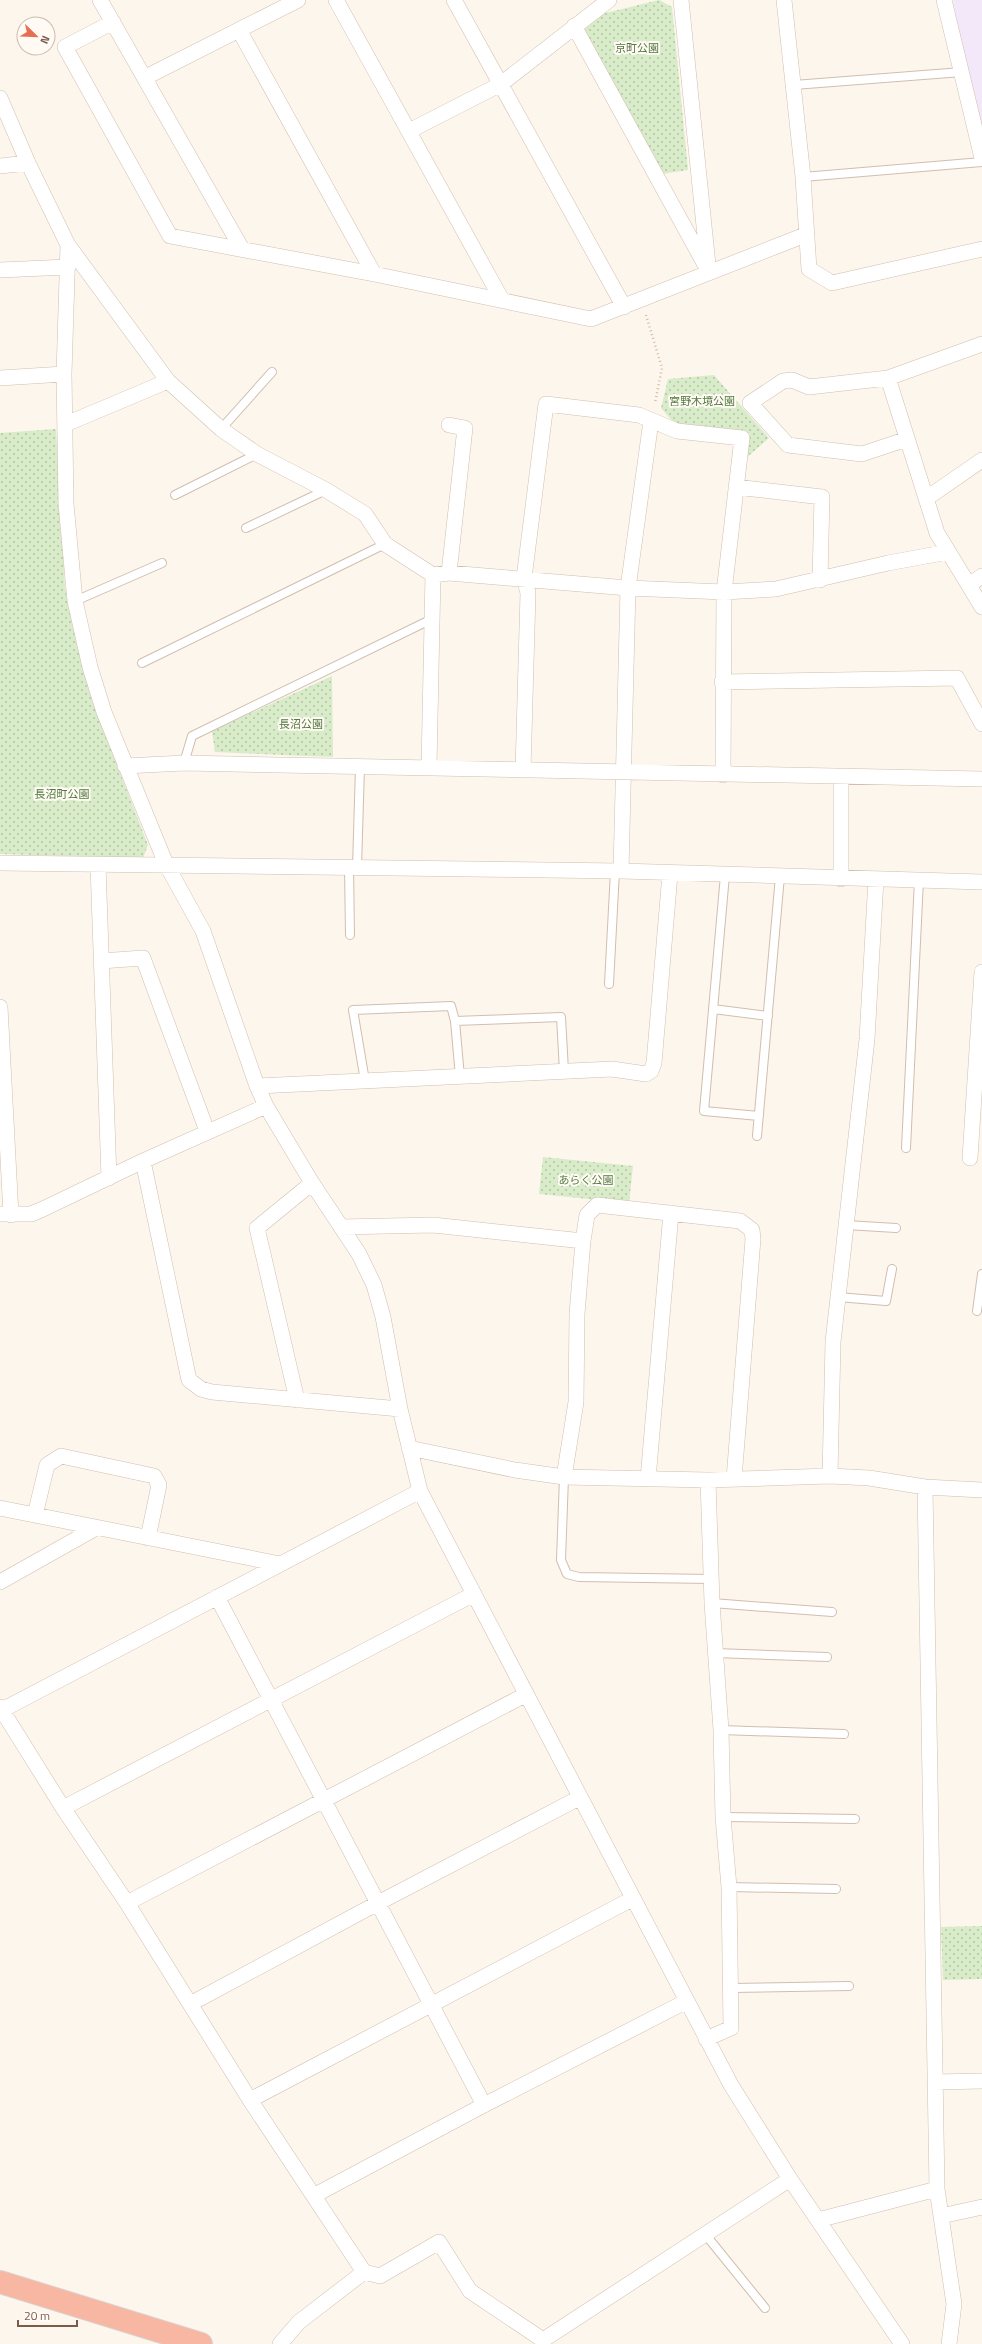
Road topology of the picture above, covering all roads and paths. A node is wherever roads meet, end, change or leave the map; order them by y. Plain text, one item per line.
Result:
1 (100, 0) edge
2 (298, 0) edge
3 (336, 0) edge
4 (454, 0) edge
5 (609, 0) edge
6 (682, 0) edge
7 (784, 0) edge
8 (944, 0) edge
9 (113, 22) junction
10 (574, 26) junction
11 (239, 30) junction
12 (962, 72) junction
13 (146, 77) junction
14 (501, 84) junction
15 (794, 85) junction
16 (0, 98) edge
17 (409, 131) junction
18 (982, 158) edge
19 (982, 162) edge
20 (28, 163) junction
21 (0, 166) edge
22 (803, 177) junction
23 (805, 235) junction
24 (68, 245) junction
25 (242, 250) junction
26 (982, 250) edge
27 (68, 267) junction
28 (0, 270) edge
29 (709, 272) junction
30 (374, 274) junction
31 (502, 300) junction
32 (641, 300) junction
33 (624, 307) junction
34 (982, 344) edge
35 (272, 372) dead end
36 (64, 374) junction
37 (0, 378) edge
38 (888, 378) junction
39 (168, 381) junction
40 (651, 421) junction
41 (66, 424) junction
42 (449, 425) dead end
43 (221, 430) junction
44 (907, 439) junction
45 (257, 454) junction
46 (982, 460) edge
47 (736, 487) junction
48 (326, 490) junction
49 (175, 495) dead end
50 (927, 498) junction
51 (246, 528) dead end
52 (385, 544) junction
53 (948, 552) junction
54 (162, 563) dead end
55 (449, 574) junction
56 (433, 575) junction
57 (982, 576) edge
58 (524, 578) junction
59 (820, 580) junction
60 (969, 585) junction
61 (628, 588) junction
62 (724, 592) junction
63 (75, 601) junction
64 (982, 607) edge
65 (432, 619) junction
66 (142, 663) dead end
67 (722, 682) junction
68 (982, 724) edge
69 (184, 763) junction
70 (125, 766) junction
71 (360, 767) junction
72 (429, 767) junction
73 (523, 770) junction
74 (624, 773) junction
75 (723, 775) junction
76 (841, 778) junction
77 (982, 779) edge
78 (0, 863) edge
79 (166, 864) junction
80 (98, 865) junction
81 (353, 867) junction
82 (618, 871) junction
83 (670, 874) junction
84 (725, 875) junction
85 (780, 876) junction
86 (841, 879) junction
87 (876, 879) junction
88 (919, 880) junction
89 (982, 882) edge
90 (350, 934) dead end
91 (101, 961) junction
92 (982, 972) edge
93 (609, 984) dead end
94 (0, 1007) edge
95 (713, 1009) junction
96 (768, 1016) junction
97 (455, 1021) junction
98 (564, 1071) junction
99 (460, 1077) junction
100 (365, 1081) junction
101 (257, 1086) junction
102 (266, 1106) junction
103 (759, 1116) junction
104 (207, 1131) junction
105 (757, 1136) dead end
106 (906, 1148) dead end
107 (970, 1158) dead end
108 (143, 1161) junction
109 (109, 1178) junction
110 (312, 1183) junction
111 (671, 1213) junction
112 (6, 1214) edge
113 (846, 1225) junction
114 (341, 1227) junction
115 (896, 1228) dead end
116 (583, 1241) junction
117 (892, 1269) dead end
118 (982, 1274) edge
119 (838, 1297) junction
120 (977, 1311) dead end
121 (297, 1400) junction
122 (400, 1409) junction
123 (409, 1448) junction
124 (830, 1476) junction
125 (564, 1477) junction
126 (734, 1478) junction
127 (648, 1479) junction
128 (708, 1480) junction
129 (925, 1487) junction
130 (982, 1490) edge
131 (420, 1491) junction
132 (0, 1508) edge
133 (35, 1515) junction
134 (96, 1528) junction
135 (148, 1538) junction
136 (280, 1564) junction
137 (711, 1579) junction
138 (0, 1582) edge
139 (472, 1594) junction
140 (217, 1597) junction
141 (712, 1603) junction
142 (832, 1612) dead end
143 (716, 1653) junction
144 (828, 1657) dead end
145 (525, 1695) junction
146 (271, 1700) junction
147 (1, 1708) edge
148 (721, 1730) junction
149 (844, 1734) dead end
150 (579, 1798) junction
151 (324, 1800) junction
152 (63, 1808) junction
153 (723, 1817) junction
154 (855, 1819) dead end
155 (729, 1887) junction
156 (836, 1889) dead end
157 (632, 1899) junction
158 (127, 1903) junction
159 (378, 1903) junction
160 (849, 1986) dead end
161 (731, 1988) junction
162 (687, 2001) junction
163 (190, 2004) junction
164 (431, 2004) junction
165 (706, 2039) junction
166 (935, 2082) junction
167 (982, 2082) edge
168 (250, 2100) junction
169 (484, 2105) junction
170 (790, 2179) junction
171 (937, 2189) junction
172 (315, 2195) junction
173 (982, 2207) edge
174 (941, 2216) junction
175 (818, 2220) junction
176 (705, 2234) junction
177 (364, 2272) junction
178 (0, 2282) edge
179 (765, 2308) dead end
180 (201, 2344) edge
181 (280, 2344) edge
182 (902, 2344) edge
183 (949, 2344) edge

1 - 9 street
2 - 11 street
3 - 17 street
4 - 14 street
5 - 10 street
6 - 29 street
7 - 15 street
8 - 12 street
9 - 13 street
9 - 25 street
10 - 14 street
10 - 29 street
11 - 13 street
11 - 30 street
12 - 15 lane
12 - 18 street
13 - 25 street
14 - 17 street
14 - 33 street
15 - 22 street
16 - 20 street
17 - 31 street
19 - 22 lane
20 - 21 street
20 - 24 street
22 - 23 street
23 - 26 street
23 - 29 street
24 - 27 street
24 - 39 street
25 - 30 street
27 - 28 street
27 - 36 street
29 - 32 street
30 - 31 street
31 - 33 street
32 - 33 street
32 - 40 path
34 - 38 street
35 - 43 lane
36 - 37 street
36 - 41 street
38 - 44 street
38 - 44 street
39 - 41 street
39 - 43 street
40 - 47 street
40 - 58 street
40 - 61 street
41 - 63 street
42 - 55 street
43 - 45 street
44 - 50 street
45 - 48 street
45 - 49 lane
46 - 50 street
47 - 59 street
47 - 62 street
48 - 51 lane
48 - 52 street
50 - 53 street
52 - 56 street
52 - 66 lane
53 - 59 street
53 - 60 street
54 - 63 lane
55 - 56 street
55 - 58 street
56 - 65 street
57 - 60 street
58 - 61 street
58 - 73 street
59 - 62 street
60 - 64 street
61 - 62 street
61 - 74 street
62 - 67 street
63 - 70 street
65 - 69 lane
65 - 72 street
67 - 68 street
67 - 75 street
69 - 70 street
69 - 71 street
70 - 79 street
71 - 72 street
71 - 81 lane
72 - 73 street
73 - 74 street
74 - 75 street
74 - 82 street
75 - 76 street
76 - 77 street
76 - 86 street
78 - 80 street
79 - 80 street
79 - 81 street
79 - 101 street
80 - 91 street
81 - 82 street
81 - 90 lane
82 - 83 street
82 - 93 lane
83 - 84 street
83 - 98 street
84 - 85 street
84 - 95 lane
85 - 86 street
85 - 96 lane
86 - 87 street
87 - 88 street
87 - 113 street
88 - 89 street
88 - 106 lane
91 - 104 street
91 - 109 street
92 - 107 street
94 - 112 street
95 - 96 lane
95 - 103 lane
96 - 103 lane
97 - 98 lane
97 - 99 lane
97 - 100 lane
98 - 99 street
99 - 100 street
100 - 101 street
101 - 102 street
102 - 104 street
102 - 110 street
103 - 105 lane
104 - 108 street
108 - 109 street
108 - 121 street
109 - 112 street
110 - 114 street
110 - 121 street
111 - 116 street
111 - 126 street
111 - 127 street
113 - 115 lane
113 - 119 street
114 - 116 street
114 - 122 street
116 - 125 street
117 - 119 lane
118 - 120 lane
119 - 124 street
121 - 122 street
122 - 123 street
123 - 125 street
123 - 131 street
124 - 126 street
124 - 129 street
125 - 127 street
125 - 137 lane
126 - 128 street
127 - 128 street
128 - 137 street
129 - 130 street
129 - 166 street
131 - 136 street
131 - 139 street
132 - 133 street
133 - 134 street
133 - 135 street
134 - 135 street
134 - 138 street
135 - 136 street
136 - 140 street
137 - 141 street
139 - 145 street
139 - 146 street
140 - 146 street
140 - 147 street
141 - 142 lane
141 - 143 street
143 - 144 lane
143 - 148 street
145 - 150 street
145 - 151 street
146 - 151 street
146 - 152 street
147 - 152 street
148 - 149 lane
148 - 153 street
150 - 157 street
150 - 159 street
151 - 158 street
151 - 159 street
152 - 158 street
153 - 154 lane
153 - 155 street
155 - 156 lane
155 - 161 street
157 - 162 street
157 - 164 street
158 - 163 street
159 - 163 street
159 - 164 street
160 - 161 lane
161 - 165 street
162 - 165 street
162 - 169 street
163 - 168 street
164 - 168 street
164 - 169 street
165 - 170 street
166 - 167 street
166 - 171 street
168 - 172 street
169 - 172 street
170 - 175 street
170 - 176 street
171 - 174 street
171 - 175 street
172 - 177 street
173 - 174 street
174 - 183 street
175 - 182 street
176 - 177 street
176 - 179 lane
177 - 181 street
178 - 180 highway

